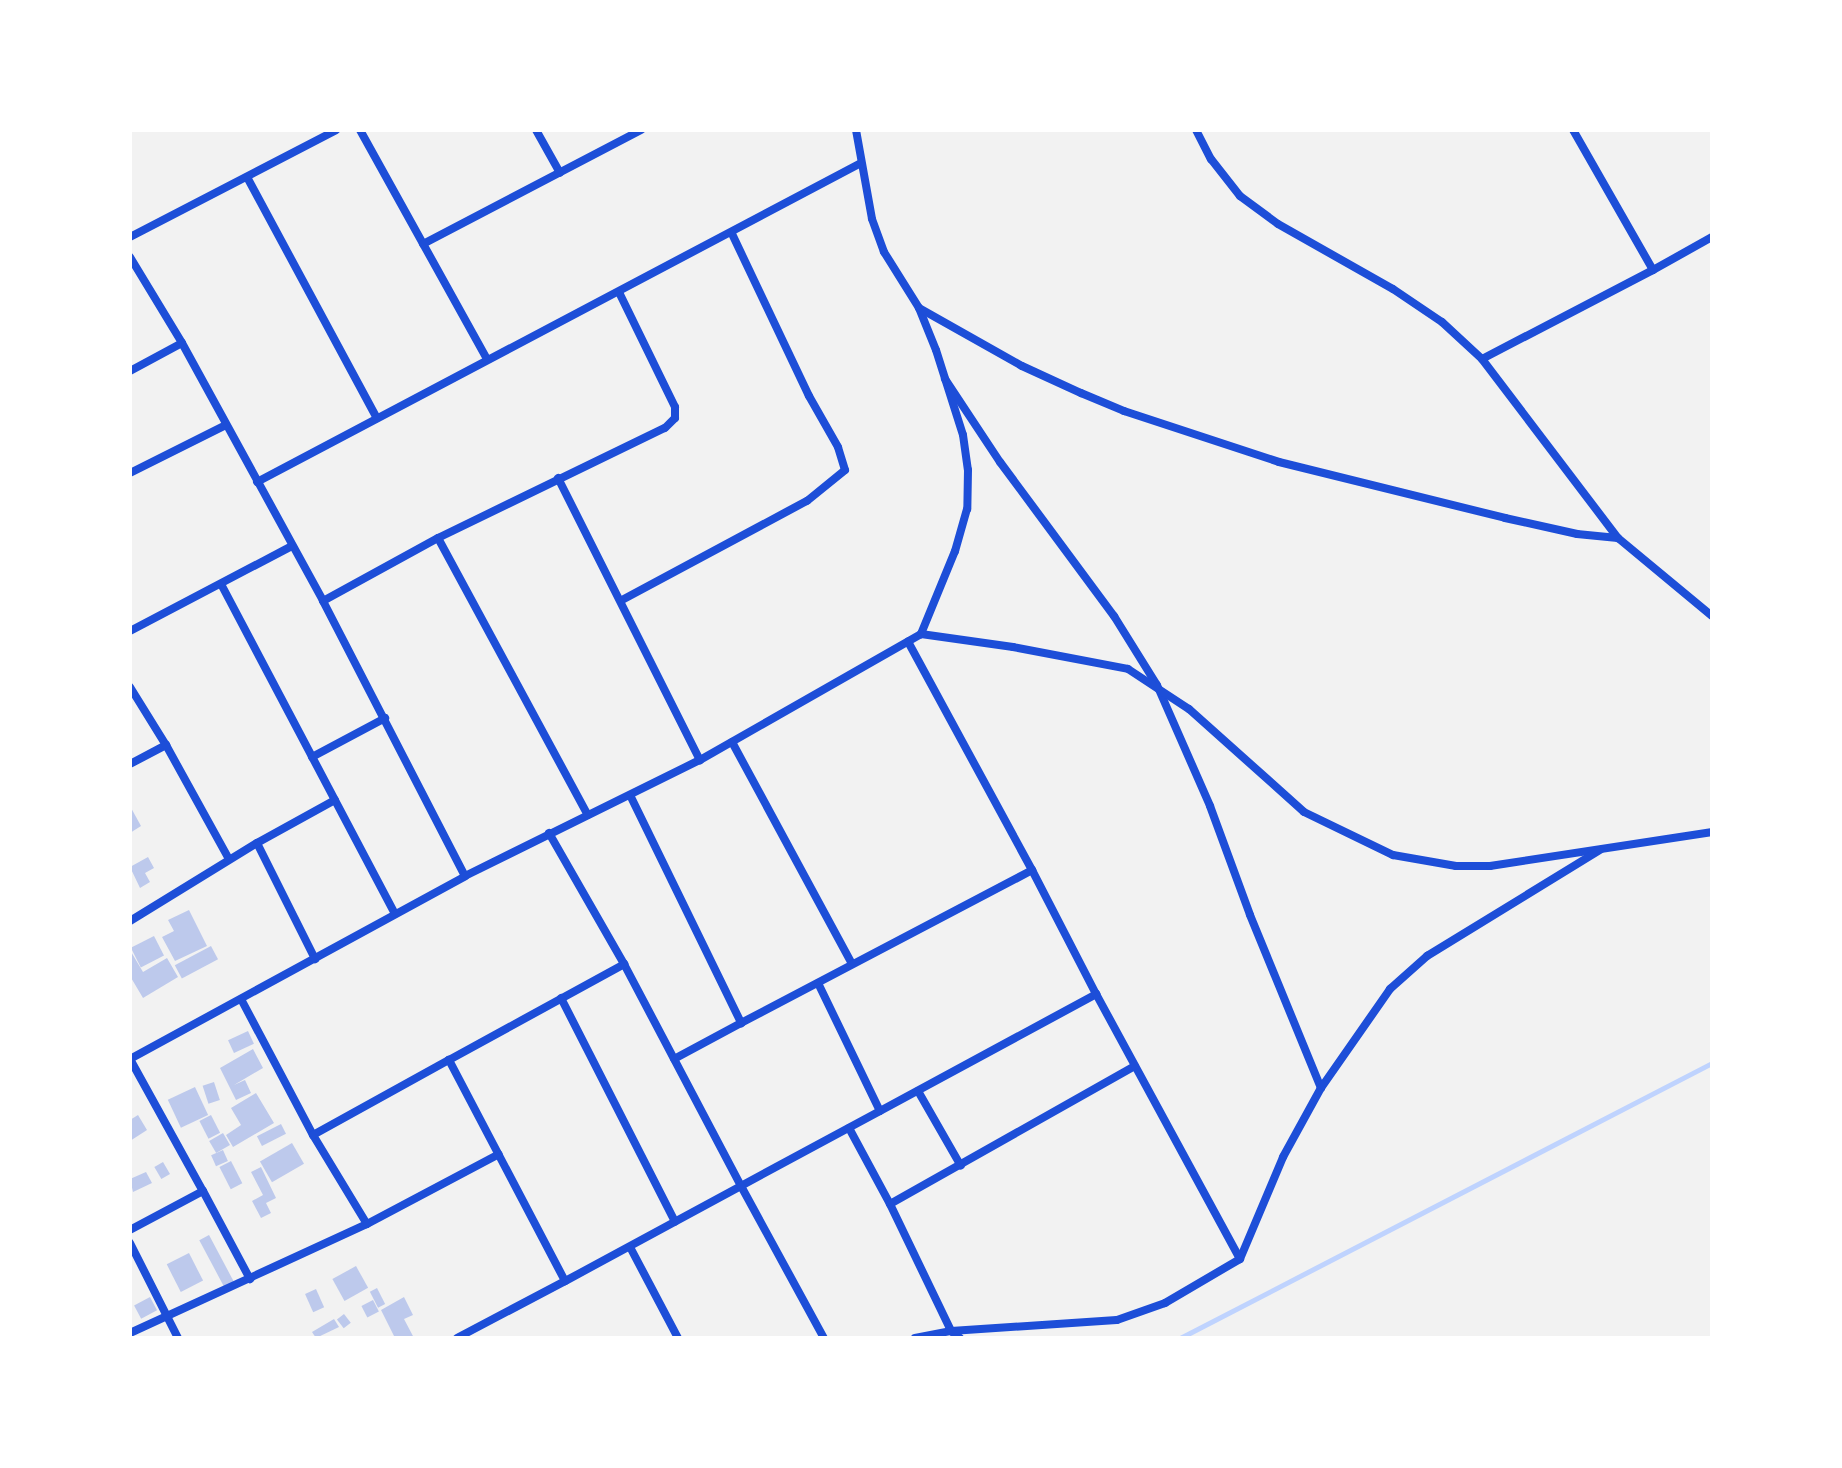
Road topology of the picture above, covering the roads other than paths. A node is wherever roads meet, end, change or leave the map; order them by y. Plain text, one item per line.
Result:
1 (336, 130) edge
2 (360, 130) edge
3 (536, 130) edge
4 (641, 130) edge
5 (856, 130) edge
6 (1196, 130) edge
7 (1573, 130) edge
8 (861, 163) junction
9 (560, 173) junction
10 (247, 177) junction
11 (732, 234) junction
12 (130, 237) edge
13 (1712, 237) edge
14 (423, 244) junction
15 (130, 257) edge
16 (1653, 270) junction
17 (619, 292) junction
18 (919, 308) junction
19 (182, 343) junction
20 (487, 359) junction
21 (1482, 359) junction
22 (130, 371) edge
23 (945, 379) junction
24 (377, 418) junction
25 (226, 425) junction
26 (130, 473) edge
27 (558, 478) junction
28 (257, 482) junction
29 (438, 538) junction
30 (1618, 538) junction
31 (290, 547) junction
32 (221, 584) junction
33 (622, 600) junction
34 (323, 601) junction
35 (1712, 616) edge
36 (130, 631) edge
37 (921, 634) junction
38 (908, 642) junction
39 (1157, 685) junction
40 (130, 687) edge
41 (385, 718) junction
42 (732, 742) junction
43 (166, 745) junction
44 (312, 757) junction
45 (700, 760) junction
46 (130, 764) edge
47 (630, 795) junction
48 (335, 800) junction
49 (588, 815) junction
50 (1712, 832) edge
51 (549, 833) junction
52 (257, 843) junction
53 (1607, 845) junction
54 (229, 859) junction
55 (1032, 870) junction
56 (465, 876) junction
57 (395, 914) junction
58 (130, 921) edge
59 (315, 959) junction
60 (624, 964) junction
61 (852, 964) junction
62 (818, 983) junction
63 (1096, 994) junction
64 (561, 998) junction
65 (241, 999) junction
66 (741, 1023) junction
67 (130, 1059) edge
68 (674, 1059) junction
69 (449, 1060) junction
70 (1135, 1066) junction
71 (1321, 1088) junction
72 (918, 1091) junction
73 (880, 1111) junction
74 (849, 1128) junction
75 (313, 1135) junction
76 (499, 1154) junction
77 (961, 1166) junction
78 (741, 1186) junction
79 (203, 1191) junction
80 (890, 1204) junction
81 (675, 1222) junction
82 (367, 1224) junction
83 (130, 1230) edge
84 (130, 1243) edge
85 (630, 1247) junction
86 (1240, 1259) junction
87 (250, 1279) junction
88 (565, 1281) junction
89 (166, 1317) junction
90 (951, 1331) junction
91 (130, 1333) edge
92 (178, 1338) edge
93 (457, 1338) edge
94 (678, 1338) edge
95 (824, 1338) edge
96 (915, 1338) edge
97 (960, 1338) edge

1 - 10 street
2 - 14 street
3 - 9 street
4 - 9 street
5 - 8 street
6 - 21 street
7 - 16 street
8 - 11 street
8 - 18 street
9 - 14 street
10 - 12 street
10 - 24 street
11 - 17 street
11 - 33 street
13 - 16 street
14 - 20 street
15 - 19 street
16 - 21 street
17 - 20 street
17 - 27 street
18 - 23 street
18 - 30 street
19 - 22 street
19 - 25 street
20 - 24 street
21 - 30 street
23 - 37 street
23 - 39 street
24 - 28 street
25 - 26 street
25 - 28 street
27 - 29 street
27 - 33 street
28 - 31 street
29 - 34 street
29 - 49 street
30 - 35 street
31 - 32 street
31 - 34 street
32 - 36 street
32 - 44 street
33 - 45 street
34 - 41 street
37 - 38 street
37 - 39 street
38 - 42 street
38 - 55 street
39 - 53 street
39 - 71 street
40 - 43 street
41 - 44 street
41 - 56 street
42 - 45 street
42 - 61 street
43 - 46 street
43 - 54 street
44 - 48 street
45 - 47 street
47 - 49 street
47 - 66 street
48 - 52 street
48 - 57 street
49 - 51 street
50 - 53 street
51 - 56 street
51 - 60 street
52 - 54 street
52 - 59 street
53 - 71 street
54 - 58 street
55 - 61 street
55 - 63 street
56 - 57 street
57 - 59 street
59 - 65 street
60 - 64 street
60 - 68 street
61 - 62 street
62 - 66 street
62 - 73 street
63 - 70 street
63 - 72 street
64 - 69 street
64 - 81 street
65 - 67 street
65 - 75 street
66 - 68 street
67 - 79 street
68 - 78 street
69 - 75 street
69 - 76 street
70 - 77 street
70 - 86 street
71 - 86 street
72 - 73 street
72 - 77 street
73 - 74 street
74 - 78 street
74 - 80 street
75 - 82 street
76 - 82 street
76 - 88 street
77 - 80 street
78 - 81 street
78 - 95 street
79 - 83 street
79 - 87 street
80 - 90 street
81 - 85 street
82 - 87 street
84 - 89 street
85 - 88 street
85 - 94 street
86 - 90 street
87 - 89 street
88 - 93 street
89 - 91 street
89 - 92 street
90 - 96 street
90 - 97 street

